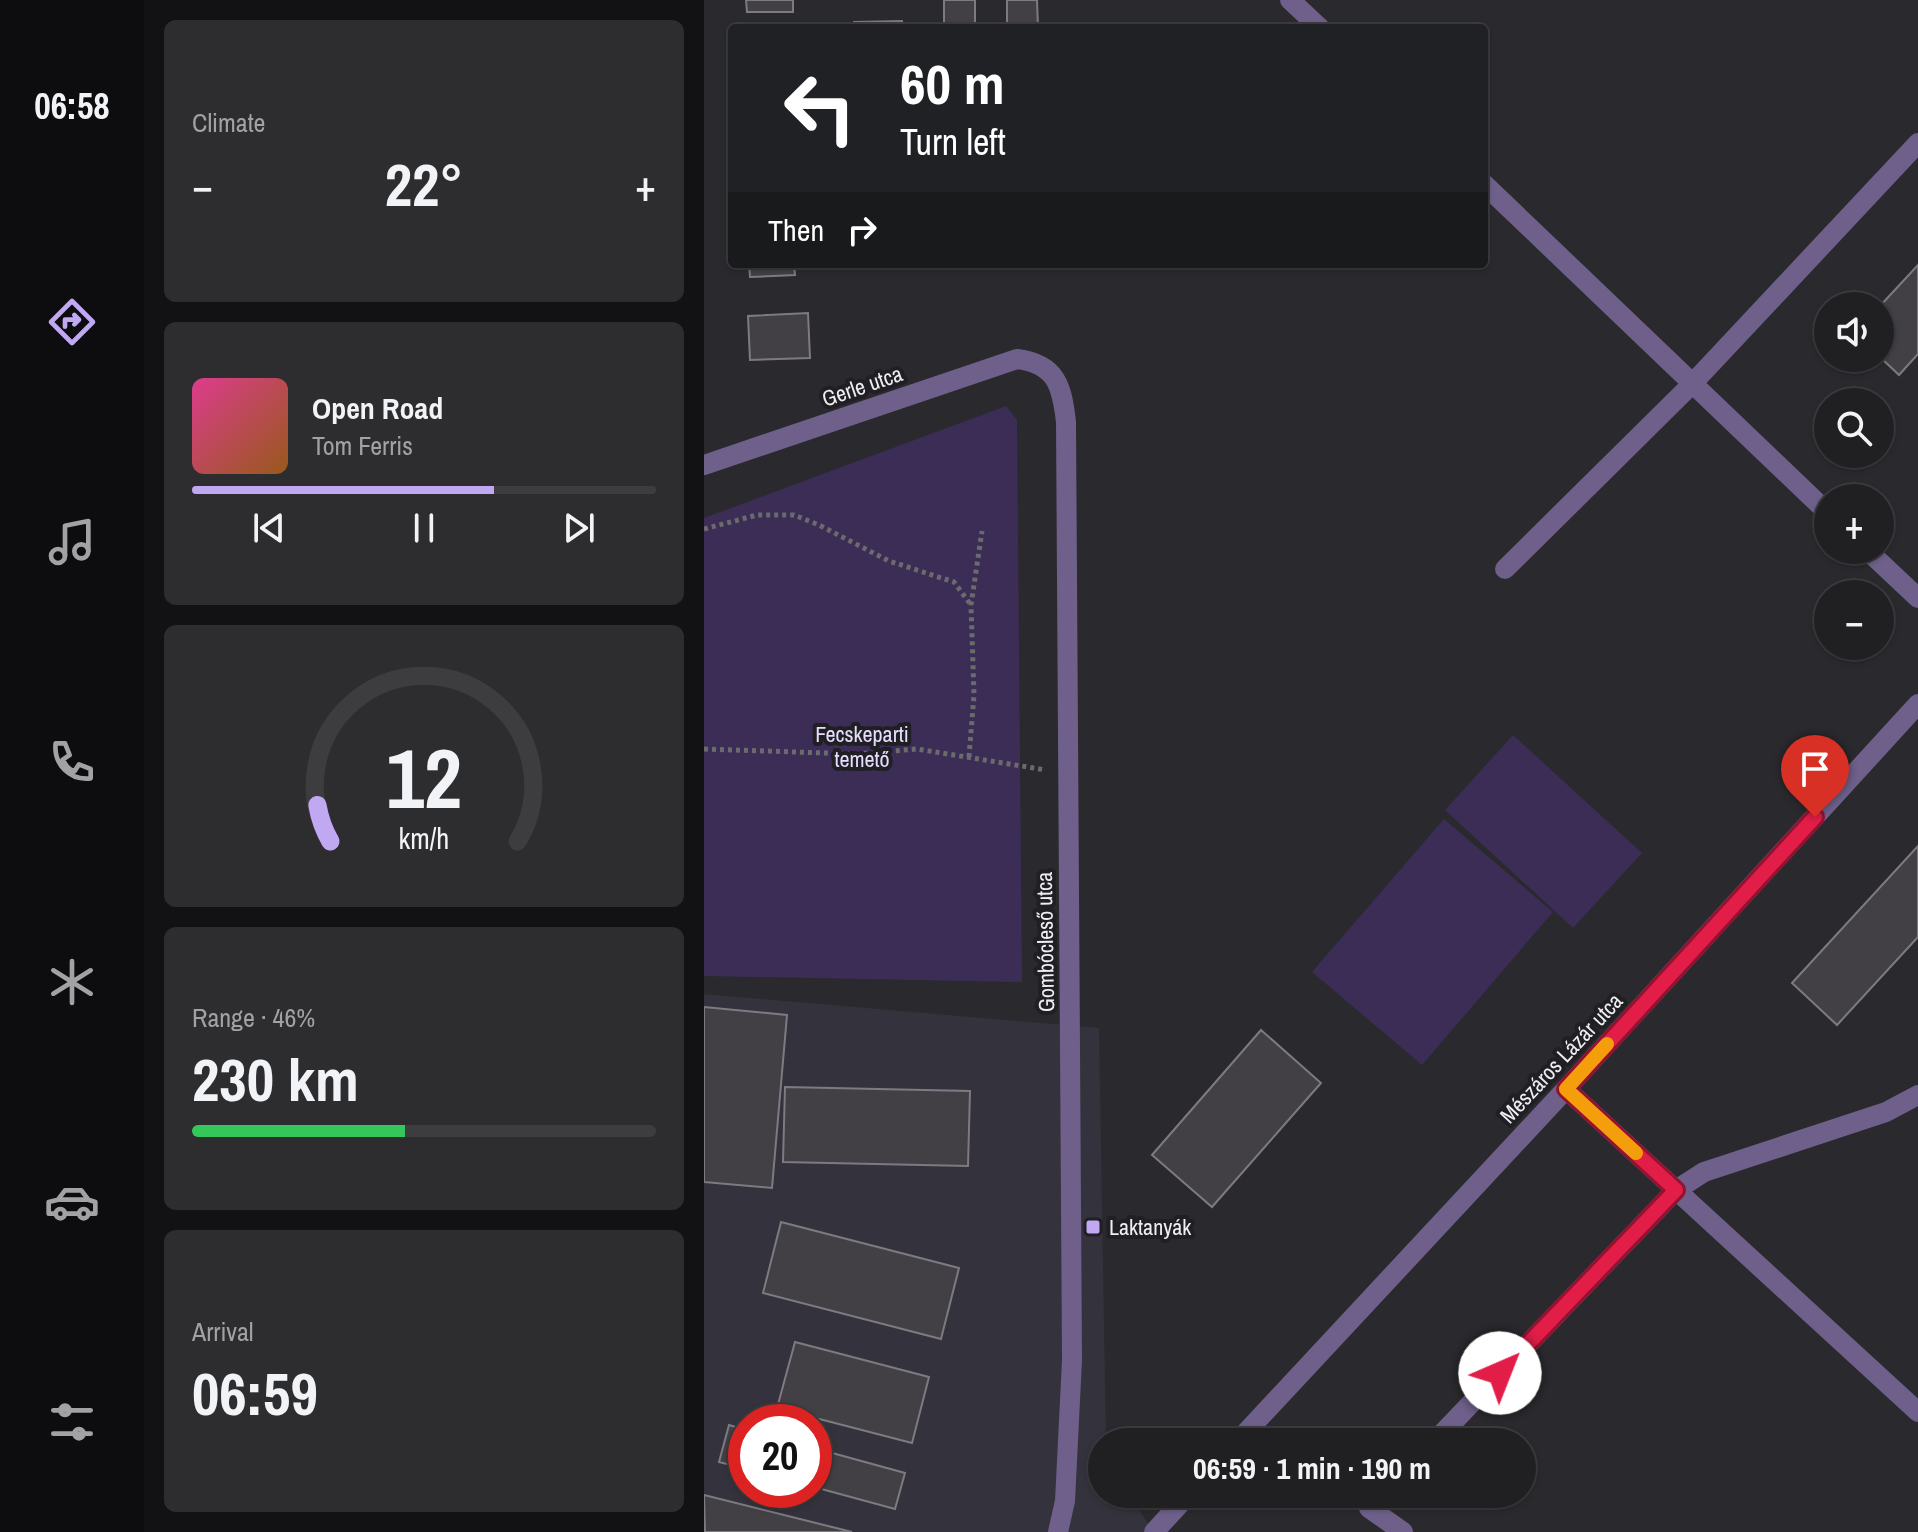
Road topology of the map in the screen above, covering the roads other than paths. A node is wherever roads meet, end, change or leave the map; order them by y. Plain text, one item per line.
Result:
1 (1290, 0) edge
2 (1316, 24) edge
3 (1918, 143) edge
4 (1488, 188) edge
5 (1036, 361) joint
6 (1692, 384) junction
7 (704, 465) edge
8 (1814, 500) edge
9 (1882, 564) edge
10 (1505, 569) dead end
11 (1918, 598) edge
12 (1918, 704) edge
13 (1566, 1089) junction
14 (1918, 1095) edge
15 (1676, 1190) junction
16 (1918, 1412) edge
17 (1250, 1428) edge
18 (1447, 1428) edge
19 (1176, 1508) edge
20 (1369, 1508) edge
21 (1058, 1532) edge
22 (1154, 1532) edge
23 (1403, 1532) edge

1 - 2 street
3 - 6 street
4 - 6 street
5 - 7 street, Gerle utca
5 - 21 street, Gombócleső utca
6 - 8 street
6 - 10 street
9 - 11 street
12 - 13 street, Mészáros Lázár utca
13 - 15 street
13 - 17 street, Mészáros Lázár utca
14 - 15 street
15 - 16 street
15 - 18 street
19 - 22 street
20 - 23 street

